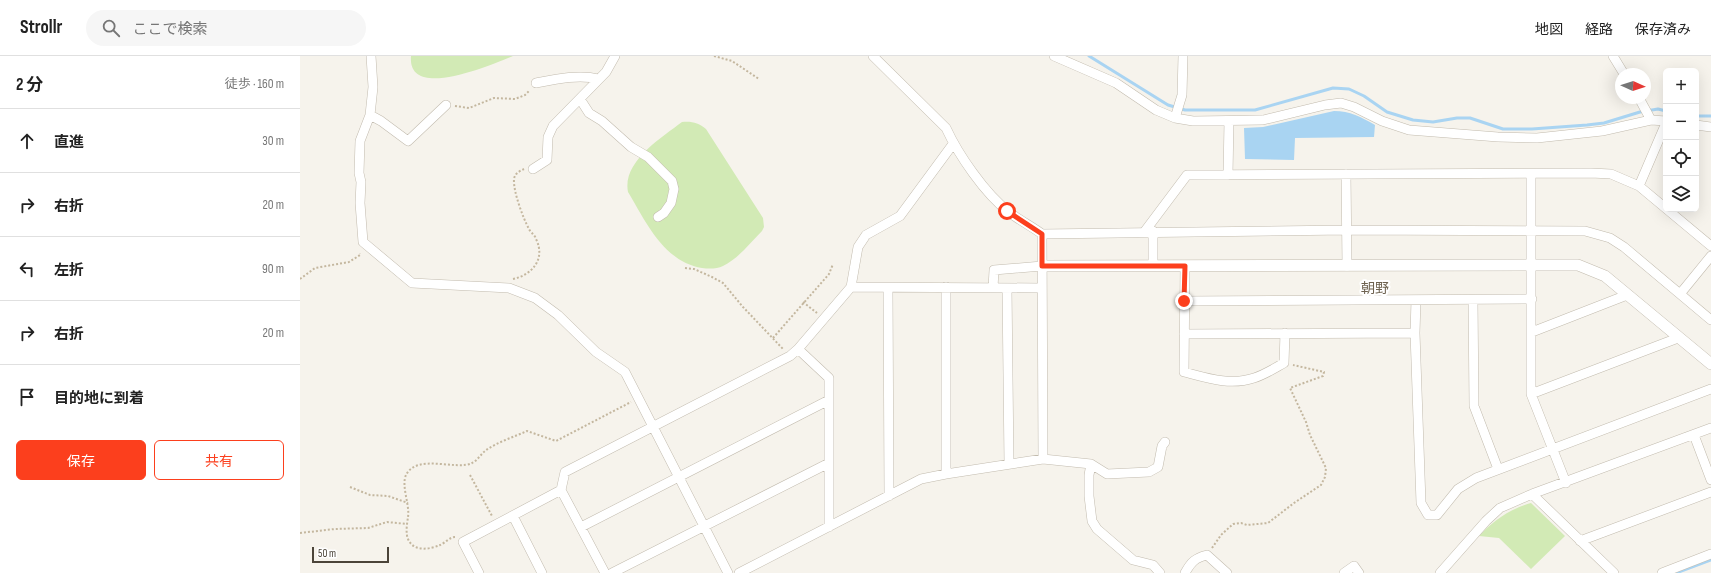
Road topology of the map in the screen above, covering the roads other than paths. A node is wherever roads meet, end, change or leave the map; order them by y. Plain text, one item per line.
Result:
1 (371, 56) edge
2 (615, 56) edge
3 (873, 56) edge
4 (1054, 56) edge
5 (1183, 56) edge
6 (1613, 56) edge
7 (1620, 68) edge
8 (599, 79) junction
9 (536, 83) road end
10 (580, 99) junction
11 (1642, 104) edge
12 (446, 105) road end
13 (370, 114) junction
14 (1175, 118) junction
15 (1651, 120) junction
16 (1229, 121) junction
17 (1663, 122) edge
18 (1699, 125) edge
19 (1711, 127) edge
20 (1663, 129) edge
21 (954, 144) junction
22 (534, 169) road end
23 (1346, 174) junction
24 (1532, 174) junction
25 (1228, 175) junction
26 (1639, 186) junction
27 (658, 217) dead end
28 (1347, 230) junction
29 (1531, 230) junction
30 (1149, 231) junction
31 (1042, 234) junction
32 (1711, 246) edge
33 (1711, 256) edge
34 (1532, 265) junction
35 (1042, 266) junction
36 (1153, 266) junction
37 (1185, 266) junction
38 (1347, 266) junction
39 (851, 287) junction
40 (888, 288) junction
41 (946, 288) junction
42 (993, 288) junction
43 (1008, 288) junction
44 (1041, 288) junction
45 (1680, 294) junction
46 (1627, 295) junction
47 (1532, 299) junction
48 (1416, 300) junction
49 (1473, 300) junction
50 (1184, 301) junction
51 (1711, 320) edge
52 (1532, 332) junction
53 (1286, 333) junction
54 (1415, 333) junction
55 (1184, 334) junction
56 (1678, 338) junction
57 (798, 349) junction
58 (1711, 364) edge
59 (1711, 389) edge
60 (1531, 394) junction
61 (829, 400) junction
62 (652, 427) junction
63 (1711, 428) edge
64 (1694, 435) junction
65 (1165, 442) dead end
66 (1552, 449) junction
67 (1043, 459) junction
68 (829, 463) junction
69 (1009, 464) junction
70 (1091, 464) junction
71 (1498, 469) junction
72 (946, 474) junction
73 (678, 478) junction
74 (1711, 480) edge
75 (1566, 482) junction
76 (561, 490) junction
77 (1711, 492) edge
78 (1532, 494) junction
79 (888, 496) junction
80 (513, 516) junction
81 (581, 527) junction
82 (704, 527) junction
83 (830, 527) junction
84 (1580, 541) junction
85 (1711, 554) edge
86 (480, 573) edge
87 (542, 573) edge
88 (605, 573) edge
89 (612, 573) edge
90 (728, 573) edge
91 (739, 573) edge
92 (1160, 573) edge
93 (1185, 573) edge
94 (1227, 573) edge
95 (1344, 573) edge
96 (1359, 573) edge
97 (1440, 573) edge
98 (1614, 573) edge
99 (1662, 573) edge

1 - 13 street
2 - 8 street
3 - 21 street
4 - 14 street
5 - 14 street
6 - 7 street
8 - 9 street
8 - 10 street
10 - 22 street
10 - 27 street
11 - 15 street
12 - 13 street
13 - 62 street
14 - 16 street
15 - 16 street
15 - 17 street
16 - 25 street
18 - 19 street
20 - 26 street
21 - 31 street
21 - 39 street
23 - 24 street
23 - 25 street
23 - 28 street
24 - 26 street
24 - 29 street
25 - 30 street
26 - 32 street
28 - 29 street
28 - 30 street
28 - 38 street
29 - 34 street
29 - 45 street
30 - 31 street
30 - 36 street
31 - 35 street
33 - 45 street
34 - 38 street
34 - 46 street
34 - 47 street
35 - 36 street
35 - 42 street
35 - 44 street
36 - 37 street
37 - 38 street
37 - 50 street
39 - 40 street
39 - 57 street
40 - 41 street
40 - 79 street
41 - 42 street
41 - 72 street
42 - 43 street
43 - 44 street
43 - 69 street
44 - 67 street
45 - 51 street
46 - 52 street
46 - 56 street
47 - 49 street
47 - 52 street
48 - 49 street
48 - 50 street
48 - 54 street
49 - 71 street
50 - 55 street
52 - 60 street
53 - 54 street
53 - 55 street
53 - 55 street
54 - 71 street
56 - 58 street
56 - 60 street
57 - 61 street
57 - 62 street
59 - 66 street
60 - 66 street
61 - 68 street
61 - 73 street
62 - 73 street
62 - 76 street
63 - 64 street
64 - 74 street
64 - 75 street
65 - 70 street
66 - 71 street
66 - 75 street
67 - 69 street
67 - 70 street
68 - 82 street
68 - 83 street
69 - 72 street
70 - 92 street
72 - 79 street
73 - 81 street
73 - 82 street
75 - 78 street
76 - 80 street
76 - 81 street
77 - 84 street
78 - 84 street
78 - 97 street
79 - 83 street
80 - 86 street
80 - 87 street
81 - 88 street
82 - 89 street
82 - 90 street
83 - 91 street
84 - 98 street
85 - 99 street
93 - 94 street
95 - 96 street

